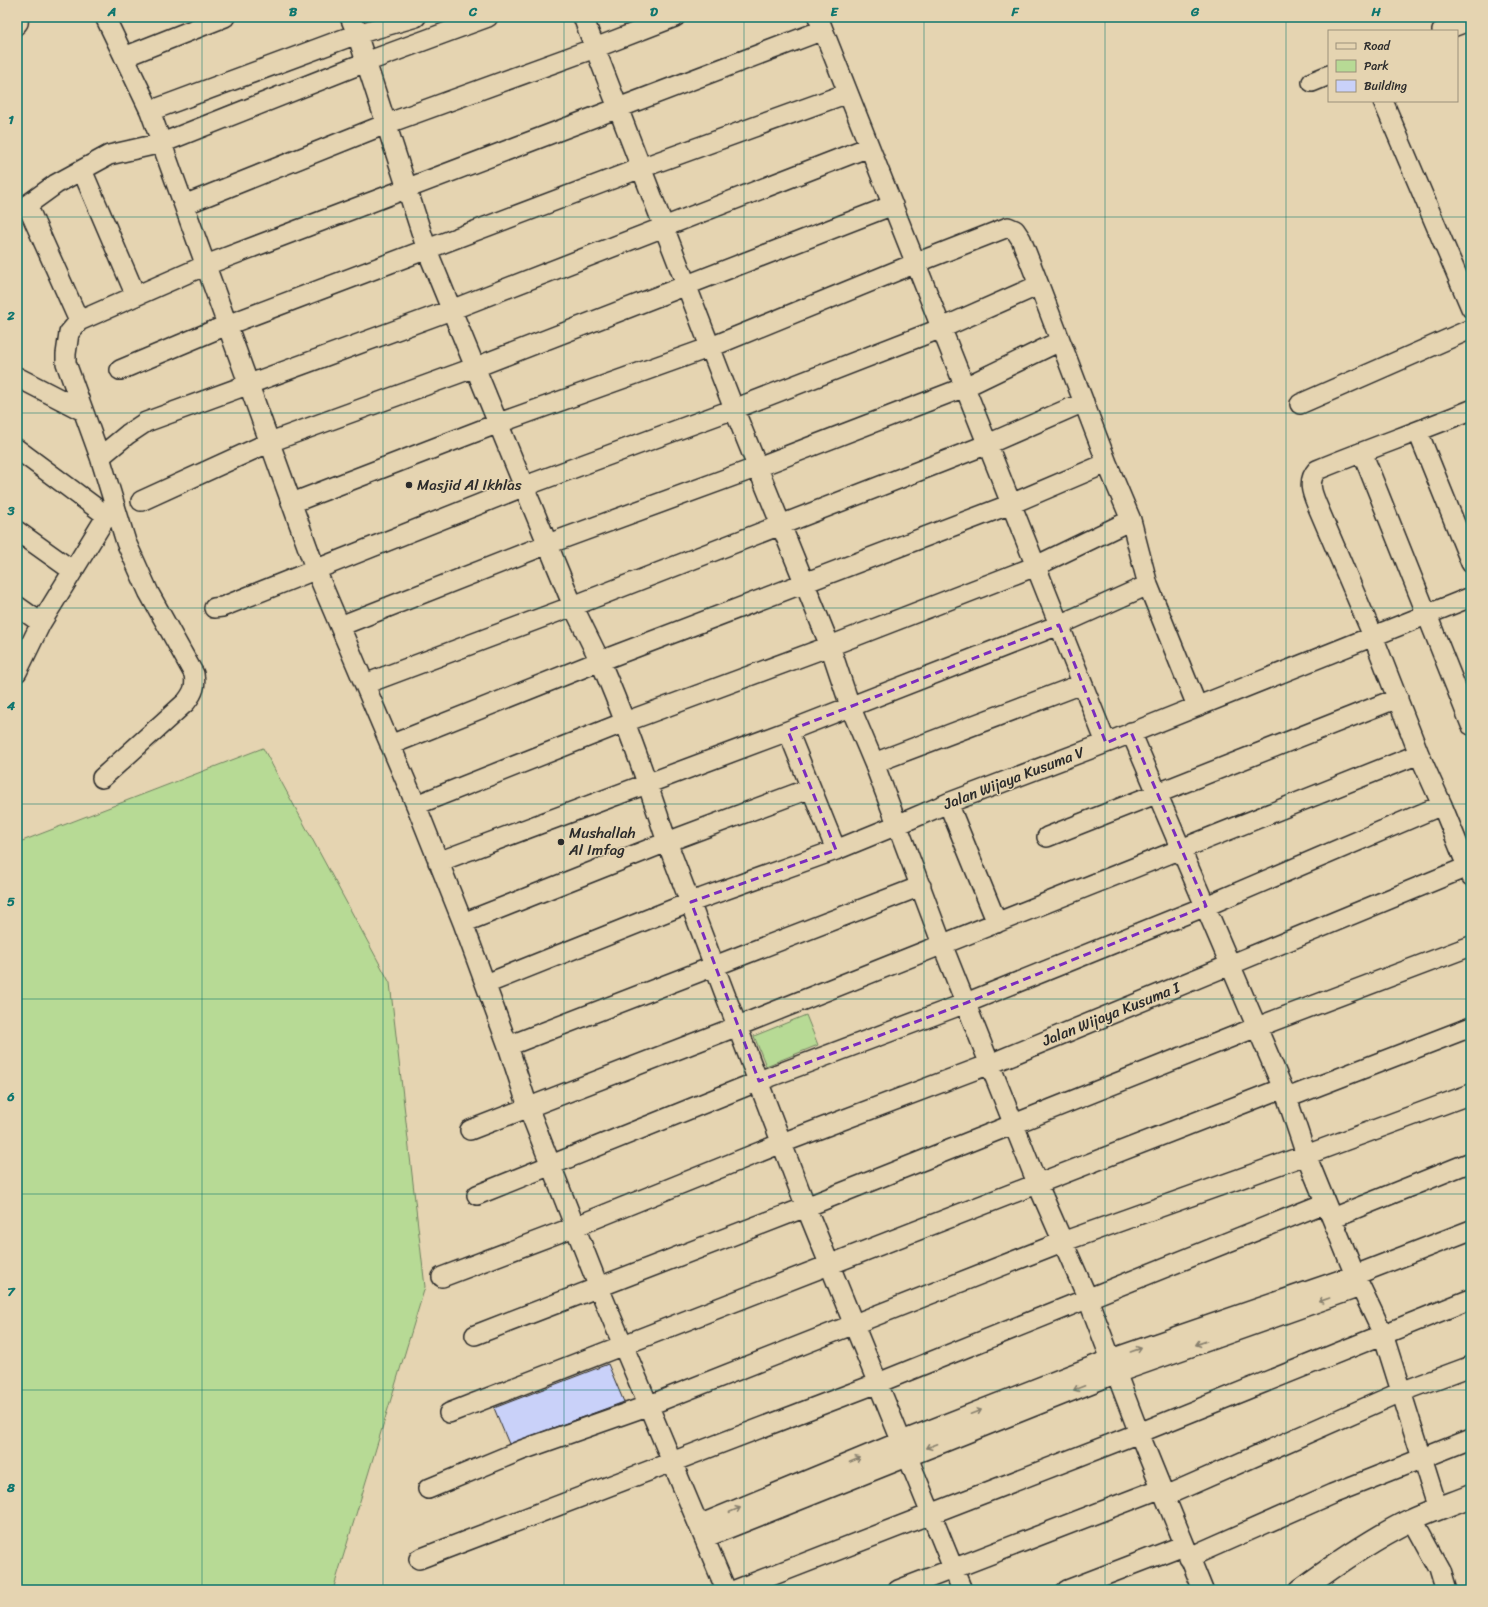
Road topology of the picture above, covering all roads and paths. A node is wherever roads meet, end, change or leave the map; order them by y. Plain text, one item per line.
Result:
1 (22, 17) edge
2 (105, 17) edge
3 (225, 17) edge
4 (416, 17) edge
5 (488, 17) edge
6 (583, 17) edge
7 (675, 17) edge
8 (1471, 20) edge
9 (820, 23) edge
10 (353, 26) edge
11 (17, 30) edge
12 (1445, 30) edge
13 (595, 48) junction
14 (124, 57) junction
15 (366, 62) junction
16 (848, 93) junction
17 (1383, 102) edge
18 (619, 109) junction
19 (150, 111) junction
20 (386, 124) junction
21 (162, 142) junction
22 (869, 147) junction
23 (641, 168) junction
24 (82, 170) junction
25 (407, 187) junction
26 (184, 205) junction
27 (893, 205) junction
28 (664, 226) junction
29 (427, 250) junction
30 (916, 263) junction
31 (206, 265) junction
32 (686, 285) junction
33 (1039, 285) junction
34 (136, 296) junction
35 (1471, 308) edge
36 (451, 310) junction
37 (79, 321) junction
38 (227, 325) junction
39 (942, 328) junction
40 (1471, 329) edge
41 (1060, 342) junction
42 (711, 347) junction
43 (476, 367) junction
44 (120, 370) dead end
45 (17, 377) edge
46 (248, 384) junction
47 (965, 387) junction
48 (1084, 402) junction
49 (1300, 404) dead end
50 (734, 409) junction
51 (1471, 410) edge
52 (84, 411) junction
53 (498, 423) junction
54 (1418, 432) junction
55 (270, 442) junction
56 (988, 444) junction
57 (17, 449) edge
58 (1362, 452) junction
59 (100, 457) junction
60 (1106, 464) junction
61 (758, 467) junction
62 (524, 486) junction
63 (141, 501) dead end
64 (292, 503) junction
65 (1011, 504) junction
66 (110, 510) junction
67 (1131, 520) junction
68 (781, 525) junction
69 (17, 531) edge
70 (548, 544) junction
71 (1471, 563) edge
72 (1036, 566) junction
73 (315, 568) junction
74 (73, 571) junction
75 (805, 584) junction
76 (1148, 585) junction
77 (1471, 596) edge
78 (17, 606) edge
79 (573, 606) junction
80 (214, 608) dead end
81 (1427, 614) junction
82 (41, 623) junction
83 (1059, 625) junction
84 (340, 626) junction
85 (1373, 636) junction
86 (830, 646) junction
87 (600, 661) junction
88 (17, 672) edge
89 (365, 684) junction
90 (1082, 684) junction
91 (1398, 698) junction
92 (850, 706) junction
93 (1197, 706) junction
94 (625, 722) junction
95 (1471, 725) edge
96 (788, 730) junction
97 (1131, 732) junction
98 (1106, 743) junction
99 (390, 745) junction
100 (1419, 754) junction
101 (874, 763) junction
102 (102, 778) dead end
103 (648, 783) junction
104 (811, 788) junction
105 (1157, 793) junction
106 (948, 803) junction
107 (416, 805) junction
108 (1442, 805) junction
109 (897, 826) junction
110 (1047, 837) dead end
111 (667, 842) junction
112 (1181, 848) junction
113 (836, 850) junction
114 (438, 862) junction
115 (1469, 872) edge
116 (921, 886) junction
117 (691, 902) junction
118 (1206, 906) junction
119 (463, 923) junction
120 (997, 923) junction
121 (942, 944) junction
122 (1471, 946) edge
123 (1231, 965) junction
124 (714, 966) junction
125 (486, 984) junction
126 (966, 1003) junction
127 (738, 1026) junction
128 (1257, 1027) junction
129 (1471, 1027) edge
130 (508, 1046) junction
131 (990, 1064) junction
132 (759, 1081) junction
133 (1285, 1093) junction
134 (1471, 1094) edge
135 (528, 1107) junction
136 (1015, 1124) junction
137 (470, 1130) dead end
138 (782, 1143) junction
139 (1306, 1155) junction
140 (1471, 1162) edge
141 (551, 1166) junction
142 (1037, 1183) junction
143 (477, 1195) dead end
144 (806, 1207) junction
145 (1328, 1210) junction
146 (574, 1227) junction
147 (1471, 1230) edge
148 (1062, 1242) junction
149 (830, 1266) junction
150 (442, 1277) dead end
151 (1358, 1281) junction
152 (599, 1288) junction
153 (1088, 1299) junction
154 (1471, 1299) edge
155 (853, 1324) junction
156 (1383, 1334) junction
157 (475, 1335) dead end
158 (623, 1347) junction
159 (1114, 1366) junction
160 (1471, 1366) edge
161 (878, 1383) junction
162 (1401, 1392) junction
163 (647, 1406) junction
164 (449, 1413) dead end
165 (1139, 1433) junction
166 (1471, 1439) edge
167 (905, 1448) junction
168 (1422, 1459) junction
169 (671, 1462) junction
170 (428, 1489) dead end
171 (1164, 1492) junction
172 (1471, 1496) edge
173 (1438, 1509) junction
174 (932, 1513) junction
175 (1412, 1519) junction
176 (702, 1532) junction
177 (1187, 1552) junction
178 (418, 1559) dead end
179 (954, 1568) junction
180 (726, 1590) edge
181 (735, 1590) edge
182 (898, 1590) edge
183 (962, 1590) edge
184 (1067, 1590) edge
185 (1203, 1590) edge
186 (1301, 1590) edge
187 (1446, 1590) edge

1 - 11 lane
2 - 14 street
3 - 14 street
4 - 10 street
5 - 15 street
6 - 13 street
7 - 13 street
8 - 12 street
9 - 16 street
9 - 18 street
10 - 15 street
10 - 19 street
13 - 18 street
13 - 20 street
14 - 19 street
15 - 20 street
15 - 21 street
16 - 22 street
16 - 23 street
17 - 35 street
18 - 23 street
18 - 25 street
19 - 21 street
20 - 25 street
20 - 26 street
21 - 24 street
21 - 26 street
22 - 27 street
22 - 28 street
23 - 28 street
23 - 29 street
24 - 34 street
24 - 37 street
25 - 29 street
25 - 31 street
26 - 31 street
27 - 30 street
27 - 32 street
28 - 32 street
28 - 36 street
29 - 36 street
29 - 38 street
30 - 33 street
30 - 39 street
30 - 42 street
31 - 34 street
31 - 38 street
32 - 42 street
32 - 43 street
33 - 39 street
33 - 41 street
34 - 37 street
36 - 43 street
36 - 46 street
37 - 52 street
38 - 44 street
38 - 46 street
39 - 47 street
39 - 50 street
40 - 49 street
41 - 47 street
41 - 48 street
42 - 50 street
42 - 53 street
43 - 53 street
43 - 55 street
45 - 52 street
46 - 55 street
46 - 59 street
47 - 56 street
47 - 61 street
48 - 56 street
48 - 60 street
50 - 61 street
50 - 62 street
51 - 54 street
52 - 59 street
53 - 62 street
53 - 64 street
54 - 58 street
54 - 71 street
55 - 63 street
55 - 64 street
56 - 65 street
56 - 68 street
57 - 66 street
58 - 81 street
58 - 85 street
59 - 66 street
60 - 65 street
60 - 67 street
61 - 68 street
61 - 70 street
62 - 70 street
62 - 73 street
64 - 73 street
65 - 72 street
65 - 75 street
66 - 74 street
66 - 102 street
67 - 72 street
67 - 76 street
68 - 75 street
68 - 79 street
69 - 74 street
70 - 79 street
70 - 84 street
72 - 83 street
72 - 86 street
73 - 80 street
73 - 84 street
74 - 82 street
75 - 86 street
75 - 87 street
76 - 83 street
76 - 93 street
77 - 81 street, Jalan Wijaya Kusuma V
78 - 82 street
79 - 87 street
79 - 89 street
81 - 85 street, Jalan Wijaya Kusuma V
81 - 95 street
82 - 88 street
83 - 90 street
83 - 92 street
84 - 89 street
85 - 91 street
85 - 93 street, Jalan Wijaya Kusuma V
86 - 92 street
86 - 94 street
87 - 94 street
87 - 99 street
89 - 99 street
90 - 98 street
90 - 101 street
91 - 100 street
91 - 105 street
92 - 96 street
92 - 101 street
93 - 97 street, Jalan Wijaya Kusuma V
94 - 103 street
94 - 107 street
96 - 103 street
96 - 104 street
97 - 98 street, Jalan Wijaya Kusuma V
97 - 105 street
98 - 106 street, Jalan Wijaya Kusuma V
99 - 107 street
100 - 108 street
100 - 112 street
101 - 109 street
103 - 111 street
103 - 114 street
104 - 111 street
104 - 113 street
105 - 110 street
105 - 112 street
106 - 109 street, Jalan Wijaya Kusuma V
106 - 120 street
107 - 114 street
108 - 115 street
108 - 118 street
109 - 113 street, Jalan Wijaya Kusuma V
109 - 116 street
111 - 117 street
111 - 119 street
112 - 118 street
112 - 120 street
113 - 117 street, Jalan Wijaya Kusuma V
114 - 119 street
115 - 123 street, Jalan Wijaya Kusuma I
116 - 121 street
116 - 124 street
117 - 124 street
117 - 125 street, Jalan Wijaya Kusuma V
118 - 123 street
118 - 126 street
119 - 125 street
120 - 121 street
121 - 126 street
121 - 127 street
122 - 128 street
123 - 128 street
123 - 131 street, Jalan Wijaya Kusuma I
124 - 127 street
124 - 130 street
125 - 130 street
126 - 131 street
126 - 132 street
127 - 132 street
127 - 135 street
128 - 133 street
128 - 136 street
129 - 133 street
130 - 135 street
131 - 136 street
131 - 138 street, Jalan Wijaya Kusuma I
132 - 138 street
132 - 141 street
133 - 139 street
133 - 142 street
134 - 139 street
135 - 137 street
135 - 141 street
136 - 142 street
136 - 144 street
138 - 144 street
138 - 146 street, Jalan Wijaya Kusuma I
139 - 145 street
139 - 148 street
140 - 145 street
141 - 143 street
141 - 146 street
142 - 148 street
142 - 149 street
144 - 149 street
144 - 152 street
145 - 151 street
145 - 153 street
146 - 150 street, Jalan Wijaya Kusuma I
146 - 152 street
147 - 151 street
148 - 153 street
148 - 155 street
149 - 155 street
149 - 158 street
151 - 156 street
151 - 159 street
152 - 157 street
152 - 158 street
153 - 159 street
153 - 161 street
154 - 156 street
155 - 161 street
155 - 163 street
156 - 162 street
156 - 165 street
158 - 163 street
158 - 164 street
159 - 165 street
159 - 167 street
160 - 162 street
161 - 167 street
161 - 169 street
162 - 168 street
162 - 171 street
163 - 169 street
163 - 170 street
165 - 171 street
165 - 174 street
166 - 168 street
167 - 174 street
167 - 176 street
168 - 173 street
168 - 177 street
169 - 176 street
169 - 178 street
171 - 177 street
171 - 179 street
172 - 173 street
173 - 175 street
174 - 179 street
174 - 181 street
175 - 186 street
175 - 187 street
176 - 180 street
177 - 184 street
177 - 185 street
179 - 182 street
179 - 183 street

